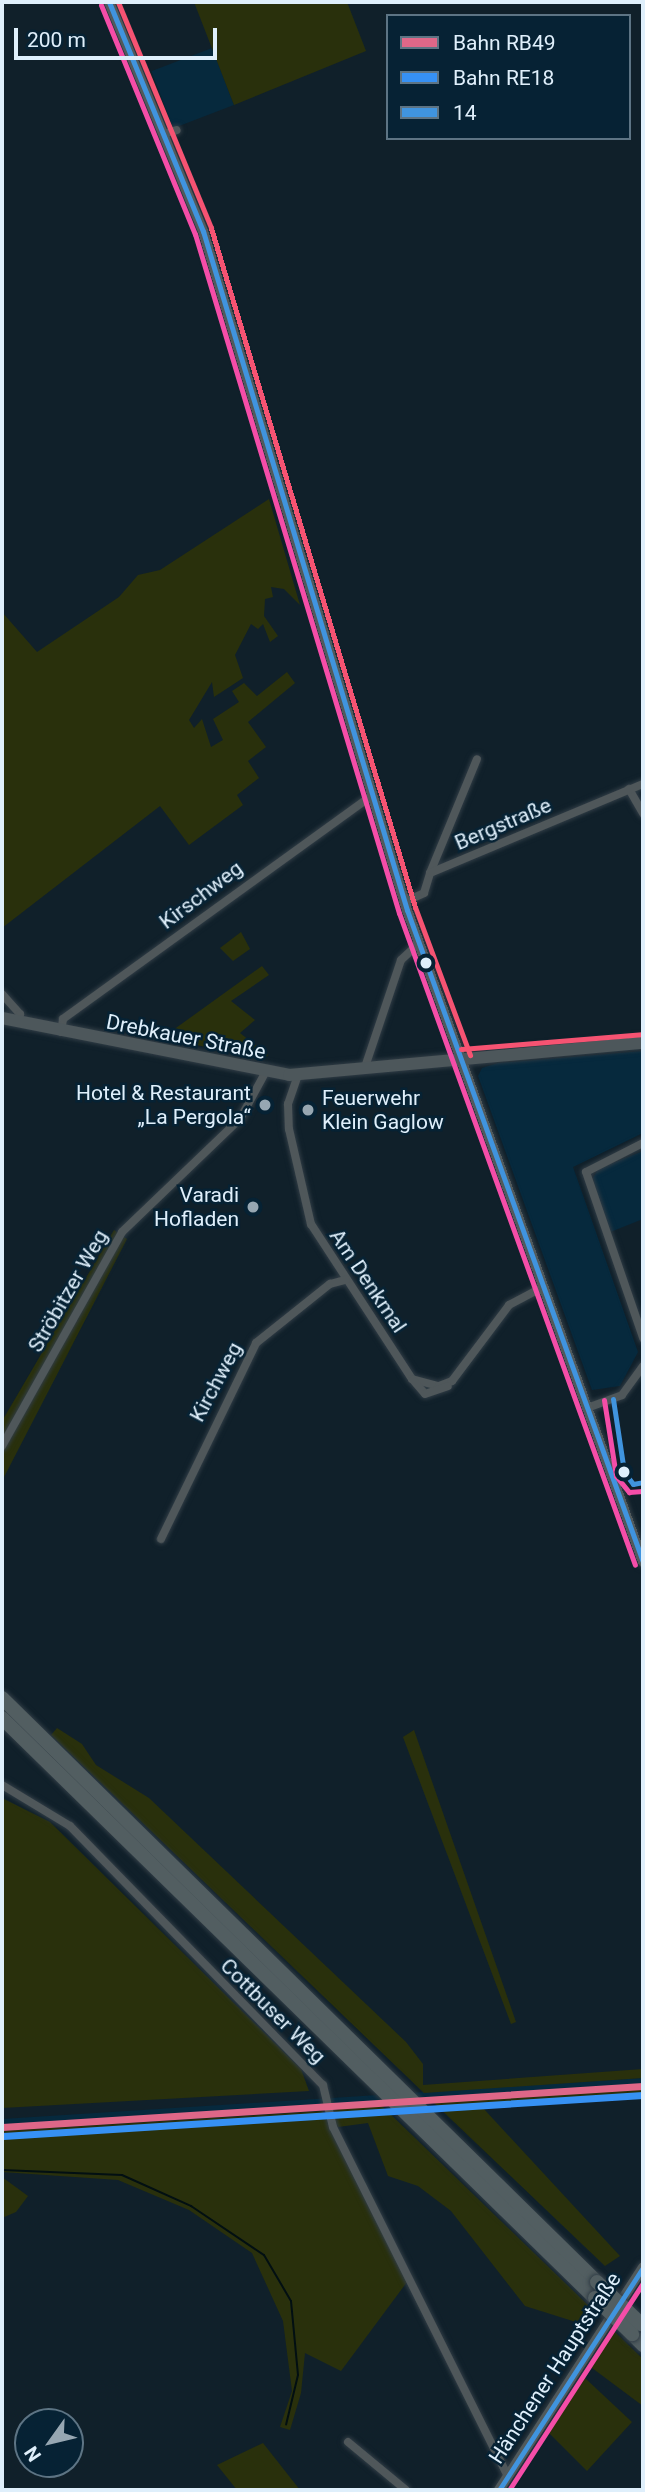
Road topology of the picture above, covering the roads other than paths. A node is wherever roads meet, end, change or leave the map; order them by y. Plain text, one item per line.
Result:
1 (109, 2) edge
2 (477, 759) dead end
3 (643, 784) edge
4 (629, 789) junction
5 (372, 794) junction
6 (643, 813) edge
7 (430, 873) junction
8 (404, 902) junction
9 (419, 943) junction
10 (2, 994) edge
11 (2, 1018) edge
12 (19, 1022) junction
13 (61, 1031) junction
14 (643, 1043) edge
15 (462, 1058) junction
16 (364, 1070) junction
17 (265, 1073) junction
18 (298, 1075) junction
19 (643, 1143) edge
20 (329, 1255) junction
21 (345, 1280) junction
22 (330, 1283) junction
23 (542, 1287) junction
24 (643, 1338) edge
25 (643, 1366) edge
26 (587, 1408) junction
27 (2, 1446) edge
28 (161, 1539) dead end
29 (643, 1562) edge
30 (2, 1698) edge
31 (2, 1718) edge
32 (2, 1785) edge
33 (643, 2267) edge
34 (639, 2328) edge
35 (643, 2345) edge
36 (348, 2442) dead end
37 (508, 2477) junction
38 (406, 2490) edge
39 (499, 2490) edge

1 - 5 main road
2 - 7 street
3 - 4 street, Bergstraße
4 - 6 street
4 - 7 street, Bergstraße
5 - 8 main road
5 - 13 street, Kirschweg
7 - 8 street
8 - 9 main road
9 - 15 main road
9 - 16 street
10 - 12 street
11 - 12 main road, Drebkauer Straße
12 - 13 main road, Drebkauer Straße
13 - 17 main road, Drebkauer Straße
14 - 15 main road, Drebkauer Straße
15 - 16 main road, Drebkauer Straße
15 - 23 main road
16 - 18 main road, Drebkauer Straße
17 - 18 main road, Drebkauer Straße
17 - 27 street, Ströbitzer Weg
18 - 20 street, Am Denkmal
19 - 24 street
20 - 21 street, Am Denkmal
20 - 22 street
21 - 22 street, Kirchweg
21 - 23 street, Am Denkmal
22 - 28 street, Kirchweg
23 - 26 main road
25 - 26 street
26 - 29 main road
30 - 34 highway, bridge
31 - 34 highway, bridge
32 - 37 street, Cottbuser Weg
33 - 37 main road, Hänchener Hauptstraße
34 - 35 highway
36 - 38 street
37 - 39 main road, Hänchener Hauptstraße

